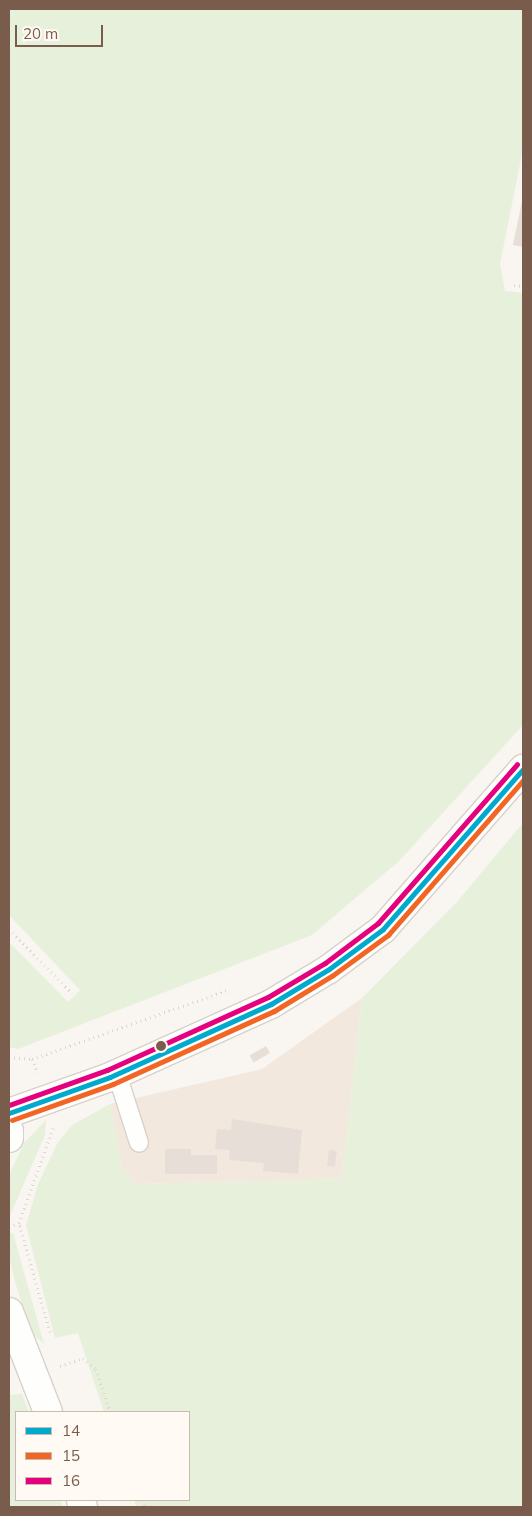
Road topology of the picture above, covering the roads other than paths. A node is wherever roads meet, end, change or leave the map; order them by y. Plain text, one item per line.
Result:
1 (523, 769) edge
2 (117, 1074) junction
3 (9, 1112) edge
4 (9, 1131) edge
5 (9, 1138) edge
6 (138, 1143) dead end
7 (9, 1312) edge
8 (48, 1411) edge

1 - 2 street
2 - 3 street
2 - 6 lane
4 - 5 street
7 - 8 street

